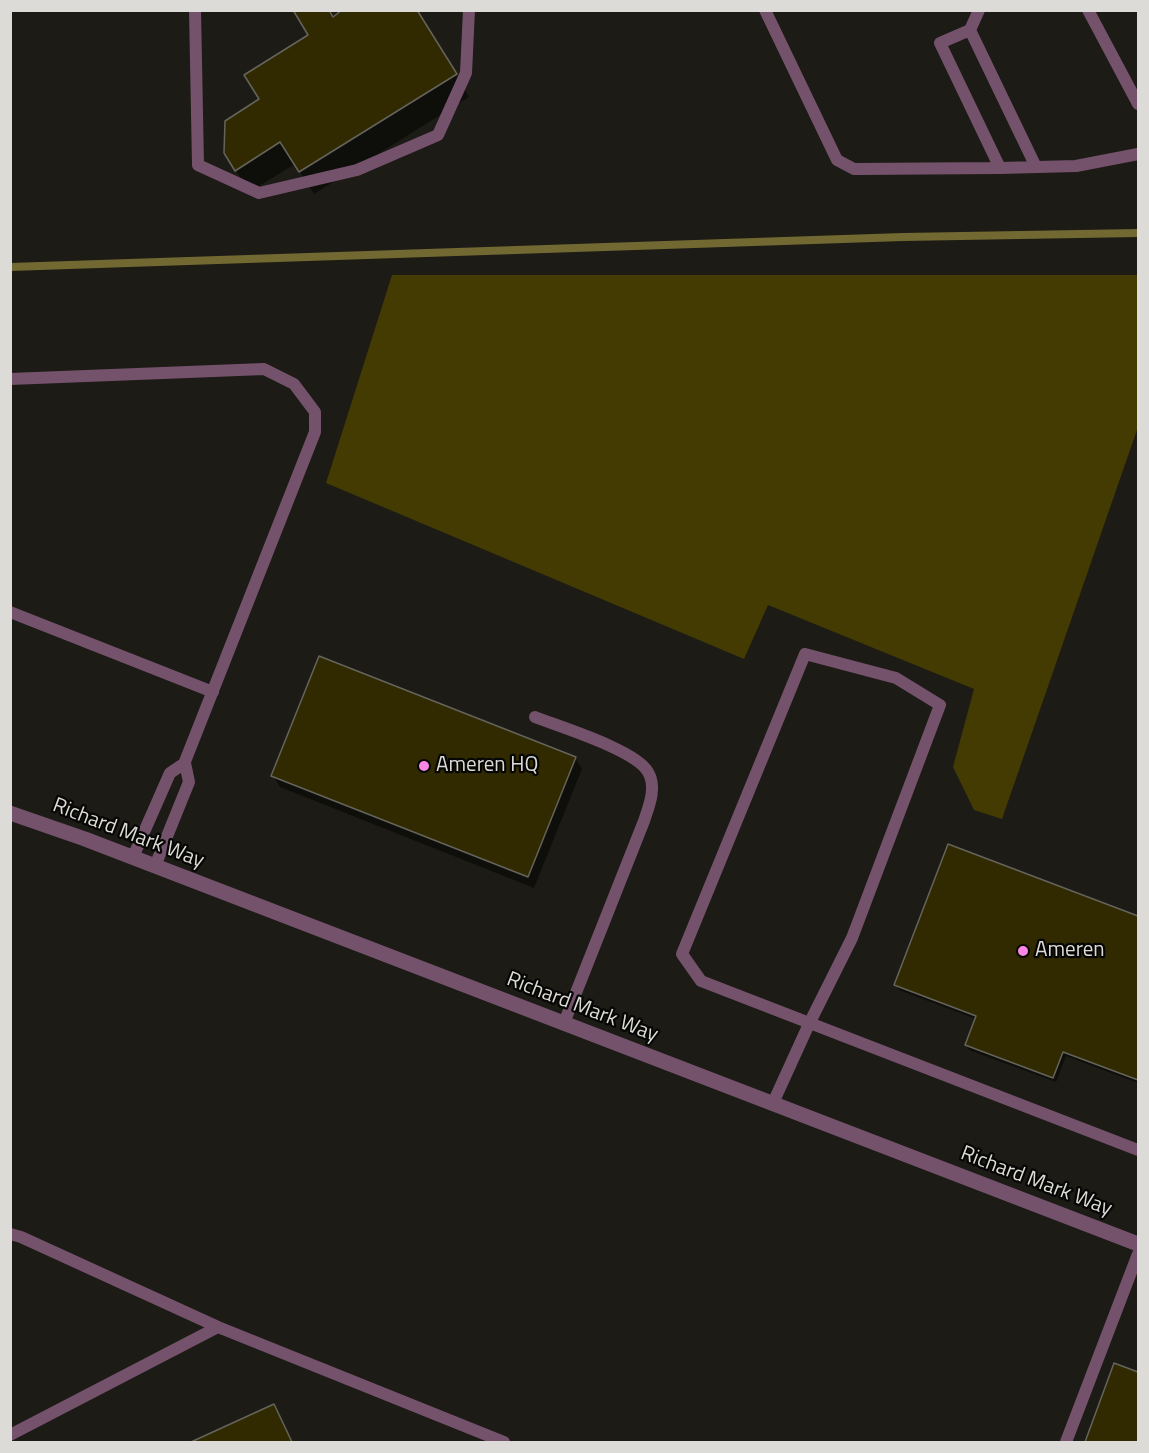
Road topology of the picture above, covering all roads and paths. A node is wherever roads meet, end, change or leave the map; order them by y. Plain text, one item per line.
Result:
1 (195, 10) edge
2 (469, 10) edge
3 (765, 10) edge
4 (980, 10) edge
5 (1088, 10) edge
6 (970, 30) junction
7 (1138, 104) edge
8 (1138, 154) edge
9 (1036, 167) junction
10 (1000, 168) junction
11 (10, 379) edge
12 (10, 612) edge
13 (213, 692) junction
14 (535, 717) dead end
15 (184, 764) junction
16 (10, 813) edge
17 (133, 857) junction
18 (155, 866) junction
19 (564, 1023) junction
20 (809, 1024) junction
21 (772, 1104) junction
22 (1138, 1150) edge
23 (10, 1234) edge
24 (1138, 1244) edge
25 (1138, 1254) edge
26 (218, 1327) junction
27 (10, 1435) edge
28 (504, 1443) edge
29 (1066, 1443) edge

1 - 2 lane
3 - 10 lane
4 - 6 lane
5 - 7 lane
6 - 9 lane
6 - 10 lane
8 - 9 lane
9 - 10 lane
11 - 13 lane
12 - 13 lane
13 - 15 lane
14 - 19 lane
15 - 17 lane
15 - 18 lane
16 - 17 street, Richard Mark Way
17 - 18 street, Richard Mark Way
18 - 19 street, Richard Mark Way
19 - 21 street, Richard Mark Way
20 - 20 lane
20 - 21 lane
20 - 22 lane
21 - 24 street, Richard Mark Way
23 - 26 lane
25 - 29 lane
26 - 27 lane
26 - 28 lane

